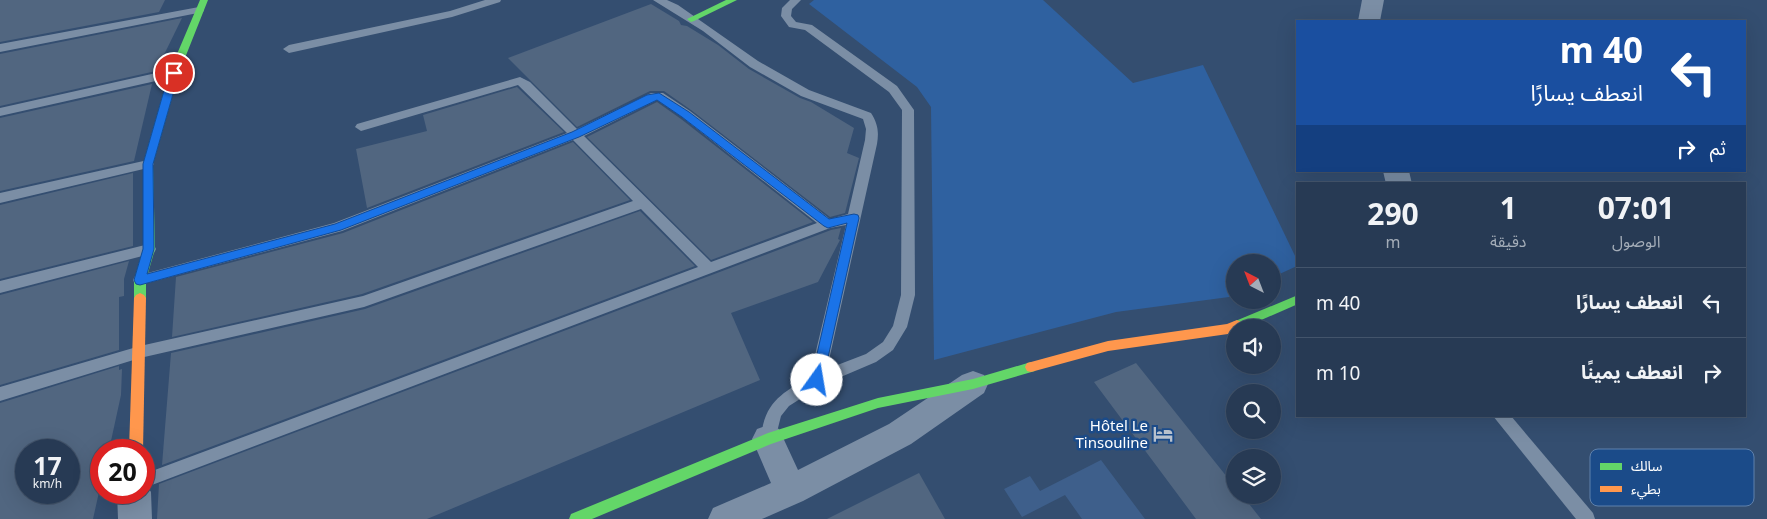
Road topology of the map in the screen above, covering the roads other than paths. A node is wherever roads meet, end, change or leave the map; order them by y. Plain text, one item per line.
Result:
1 (496, 0) edge
2 (658, 0) edge
3 (733, 0) edge
4 (796, 0) edge
5 (1374, 0) edge
6 (202, 5) edge
7 (691, 19) junction
8 (1369, 20) edge
9 (0, 48) edge
10 (289, 49) dead end
11 (174, 73) junction
12 (0, 112) edge
13 (361, 127) dead end
14 (575, 135) junction
15 (148, 164) junction
16 (0, 198) edge
17 (643, 203) junction
18 (854, 218) junction
19 (828, 224) junction
20 (148, 249) junction
21 (708, 268) junction
22 (140, 280) junction
23 (0, 287) edge
24 (1296, 300) edge
25 (140, 352) junction
26 (817, 380) junction
27 (973, 384) junction
28 (0, 394) edge
29 (1503, 417) edge
30 (136, 439) edge
31 (768, 439) junction
32 (155, 477) edge
33 (790, 490) junction
34 (134, 504) edge
35 (134, 519) edge
36 (576, 519) edge
37 (725, 519) edge
38 (1587, 519) edge

1 - 10 lane
2 - 7 lane
3 - 7 street
4 - 26 lane
5 - 8 street
6 - 9 lane
6 - 11 street
7 - 18 lane
11 - 12 lane
11 - 15 street
13 - 14 lane
14 - 17 lane
14 - 19 lane
14 - 22 lane
15 - 16 lane
15 - 20 street
17 - 21 lane
17 - 25 lane
18 - 19 lane
18 - 26 lane
19 - 21 lane
20 - 22 street
20 - 23 lane
21 - 32 lane
22 - 25 street
24 - 27 street
25 - 28 lane
25 - 30 street
26 - 31 lane
27 - 31 street
27 - 33 street
29 - 38 lane
31 - 33 street
31 - 36 street
33 - 37 street
34 - 35 street

